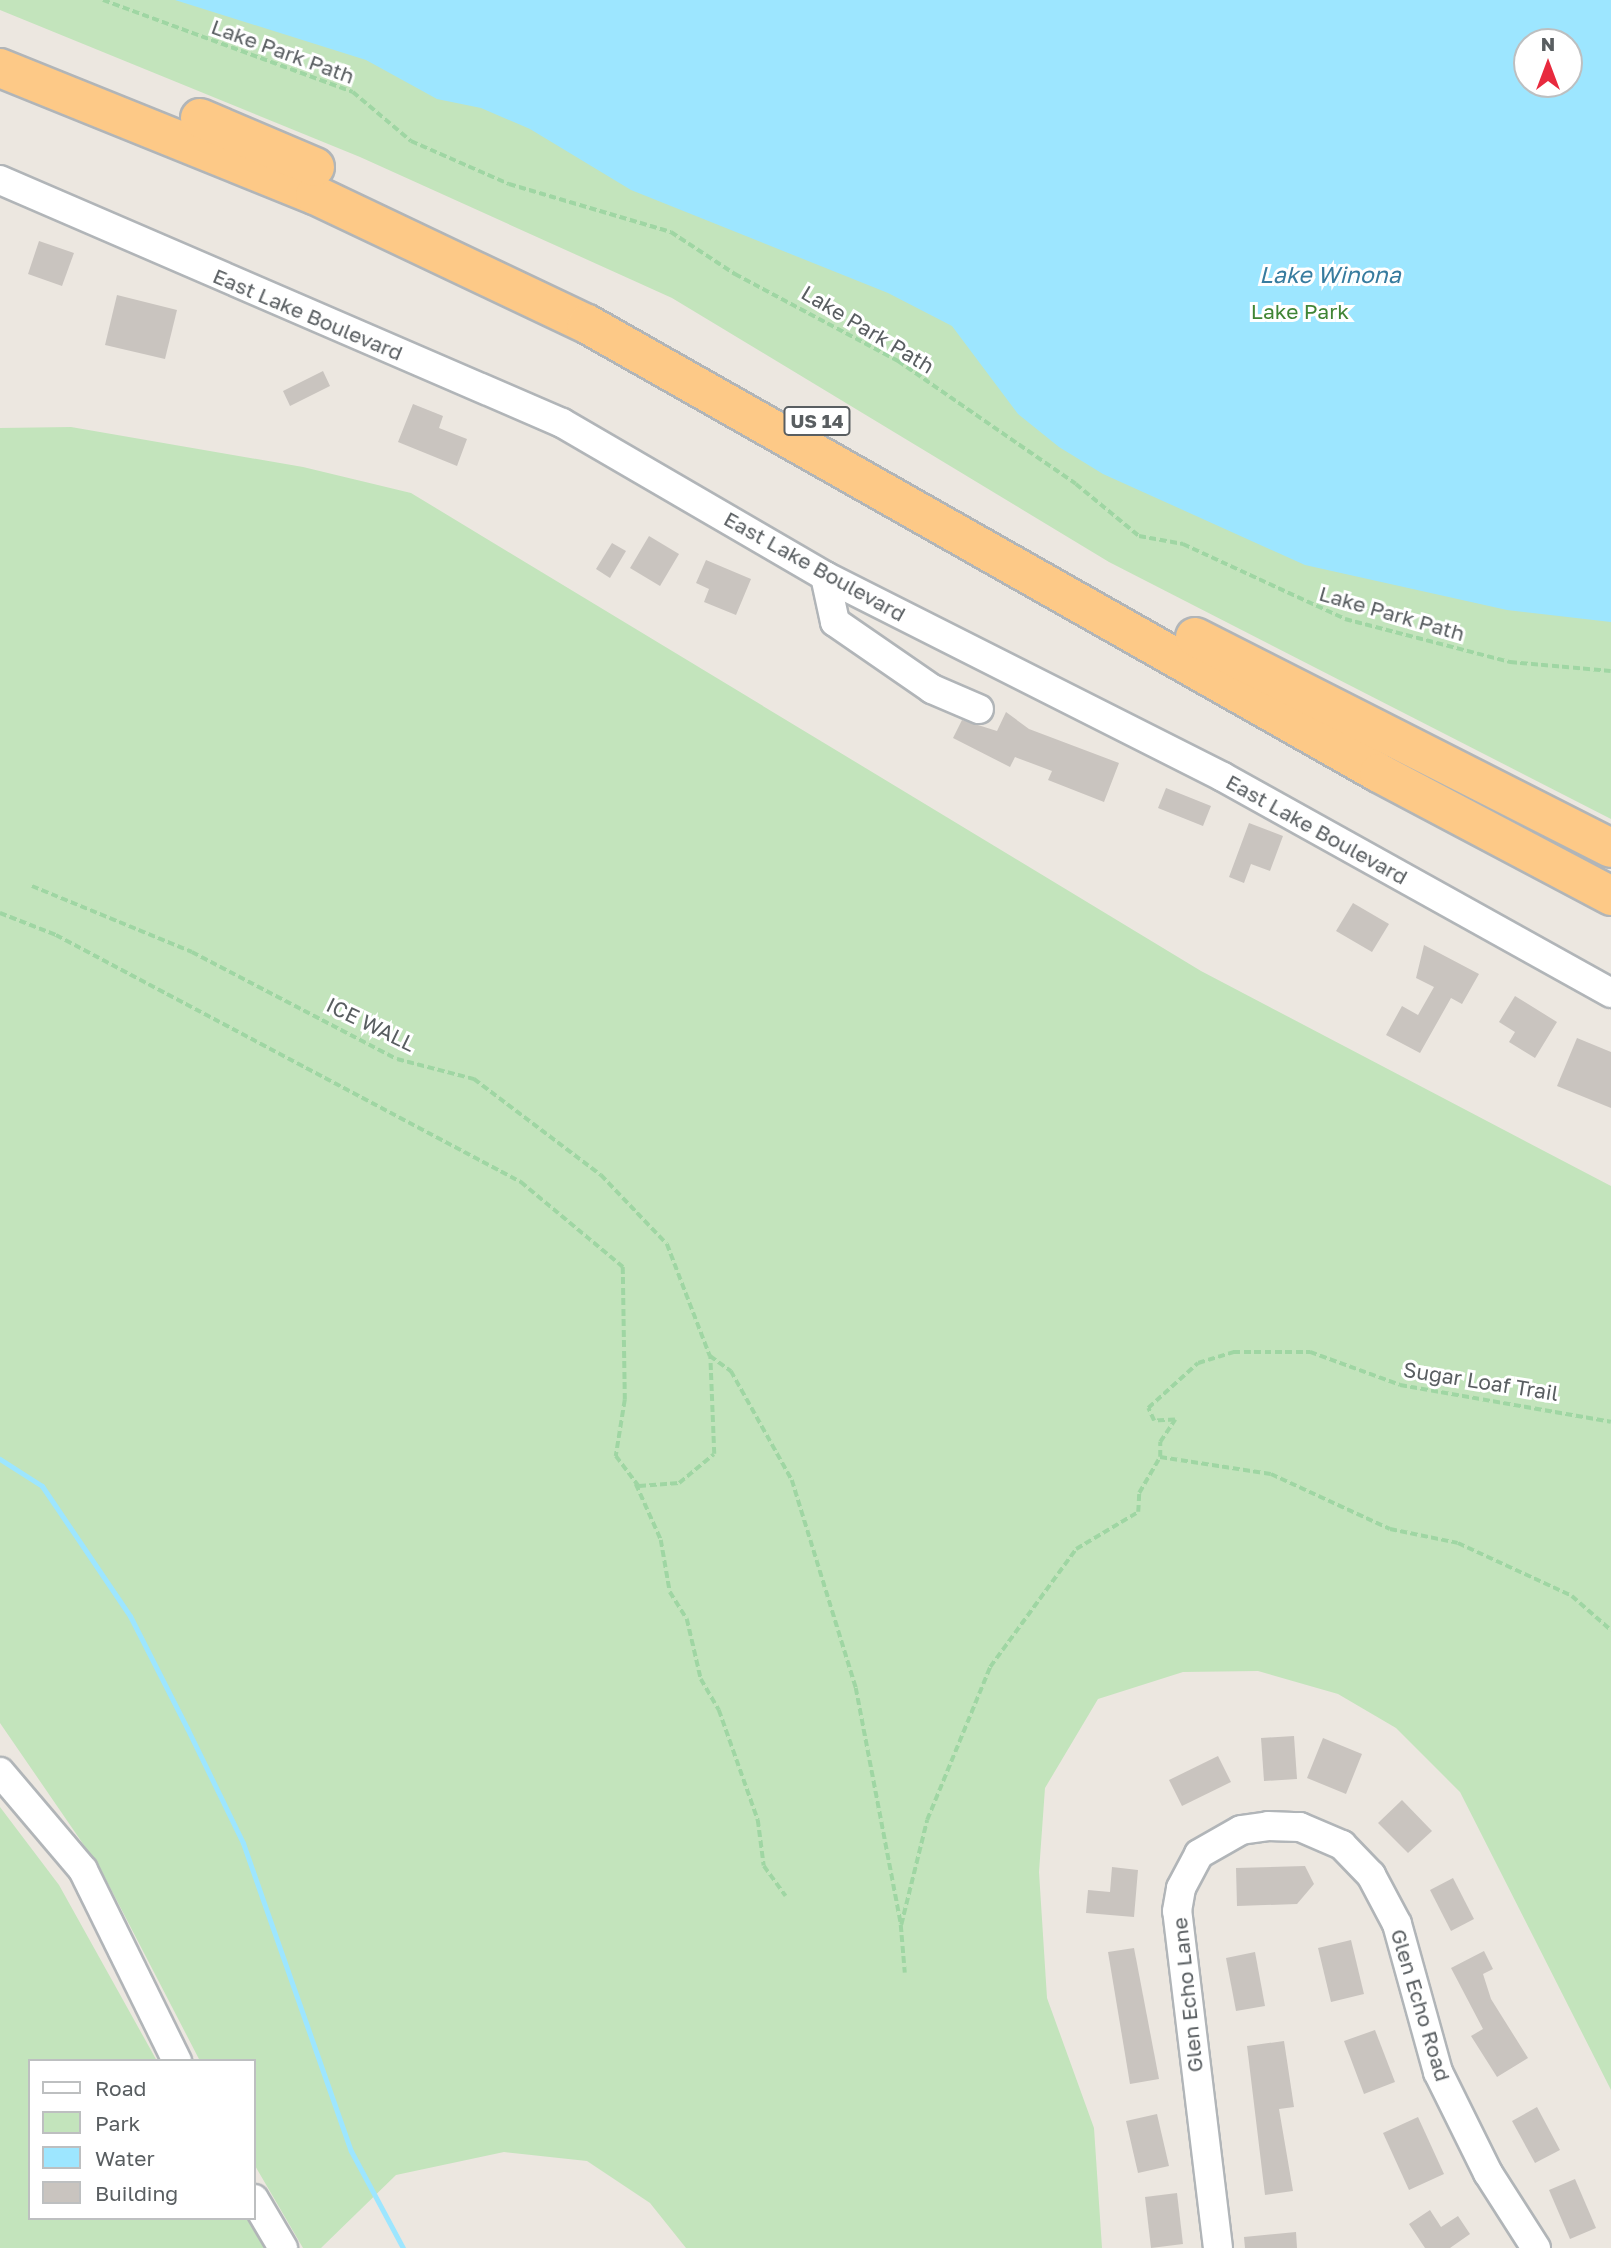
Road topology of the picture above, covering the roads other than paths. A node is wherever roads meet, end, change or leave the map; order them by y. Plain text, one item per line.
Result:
1 (0, 41) edge
2 (0, 68) edge
3 (0, 180) edge
4 (825, 576) junction
5 (979, 709) dead end
6 (1611, 848) edge
7 (1611, 896) edge
8 (1611, 993) edge
9 (0, 1772) edge
10 (1300, 1827) joint
11 (176, 2059) edge
12 (256, 2202) edge
13 (283, 2248) edge
14 (1218, 2248) edge
15 (1536, 2248) edge

1 - 6 highway, US 14
2 - 7 highway, US 14
3 - 4 street, East Lake Boulevard
4 - 5 street
4 - 8 street, East Lake Boulevard
9 - 11 street
10 - 14 street, Glen Echo Lane
10 - 15 street, Glen Echo Road
12 - 13 street

